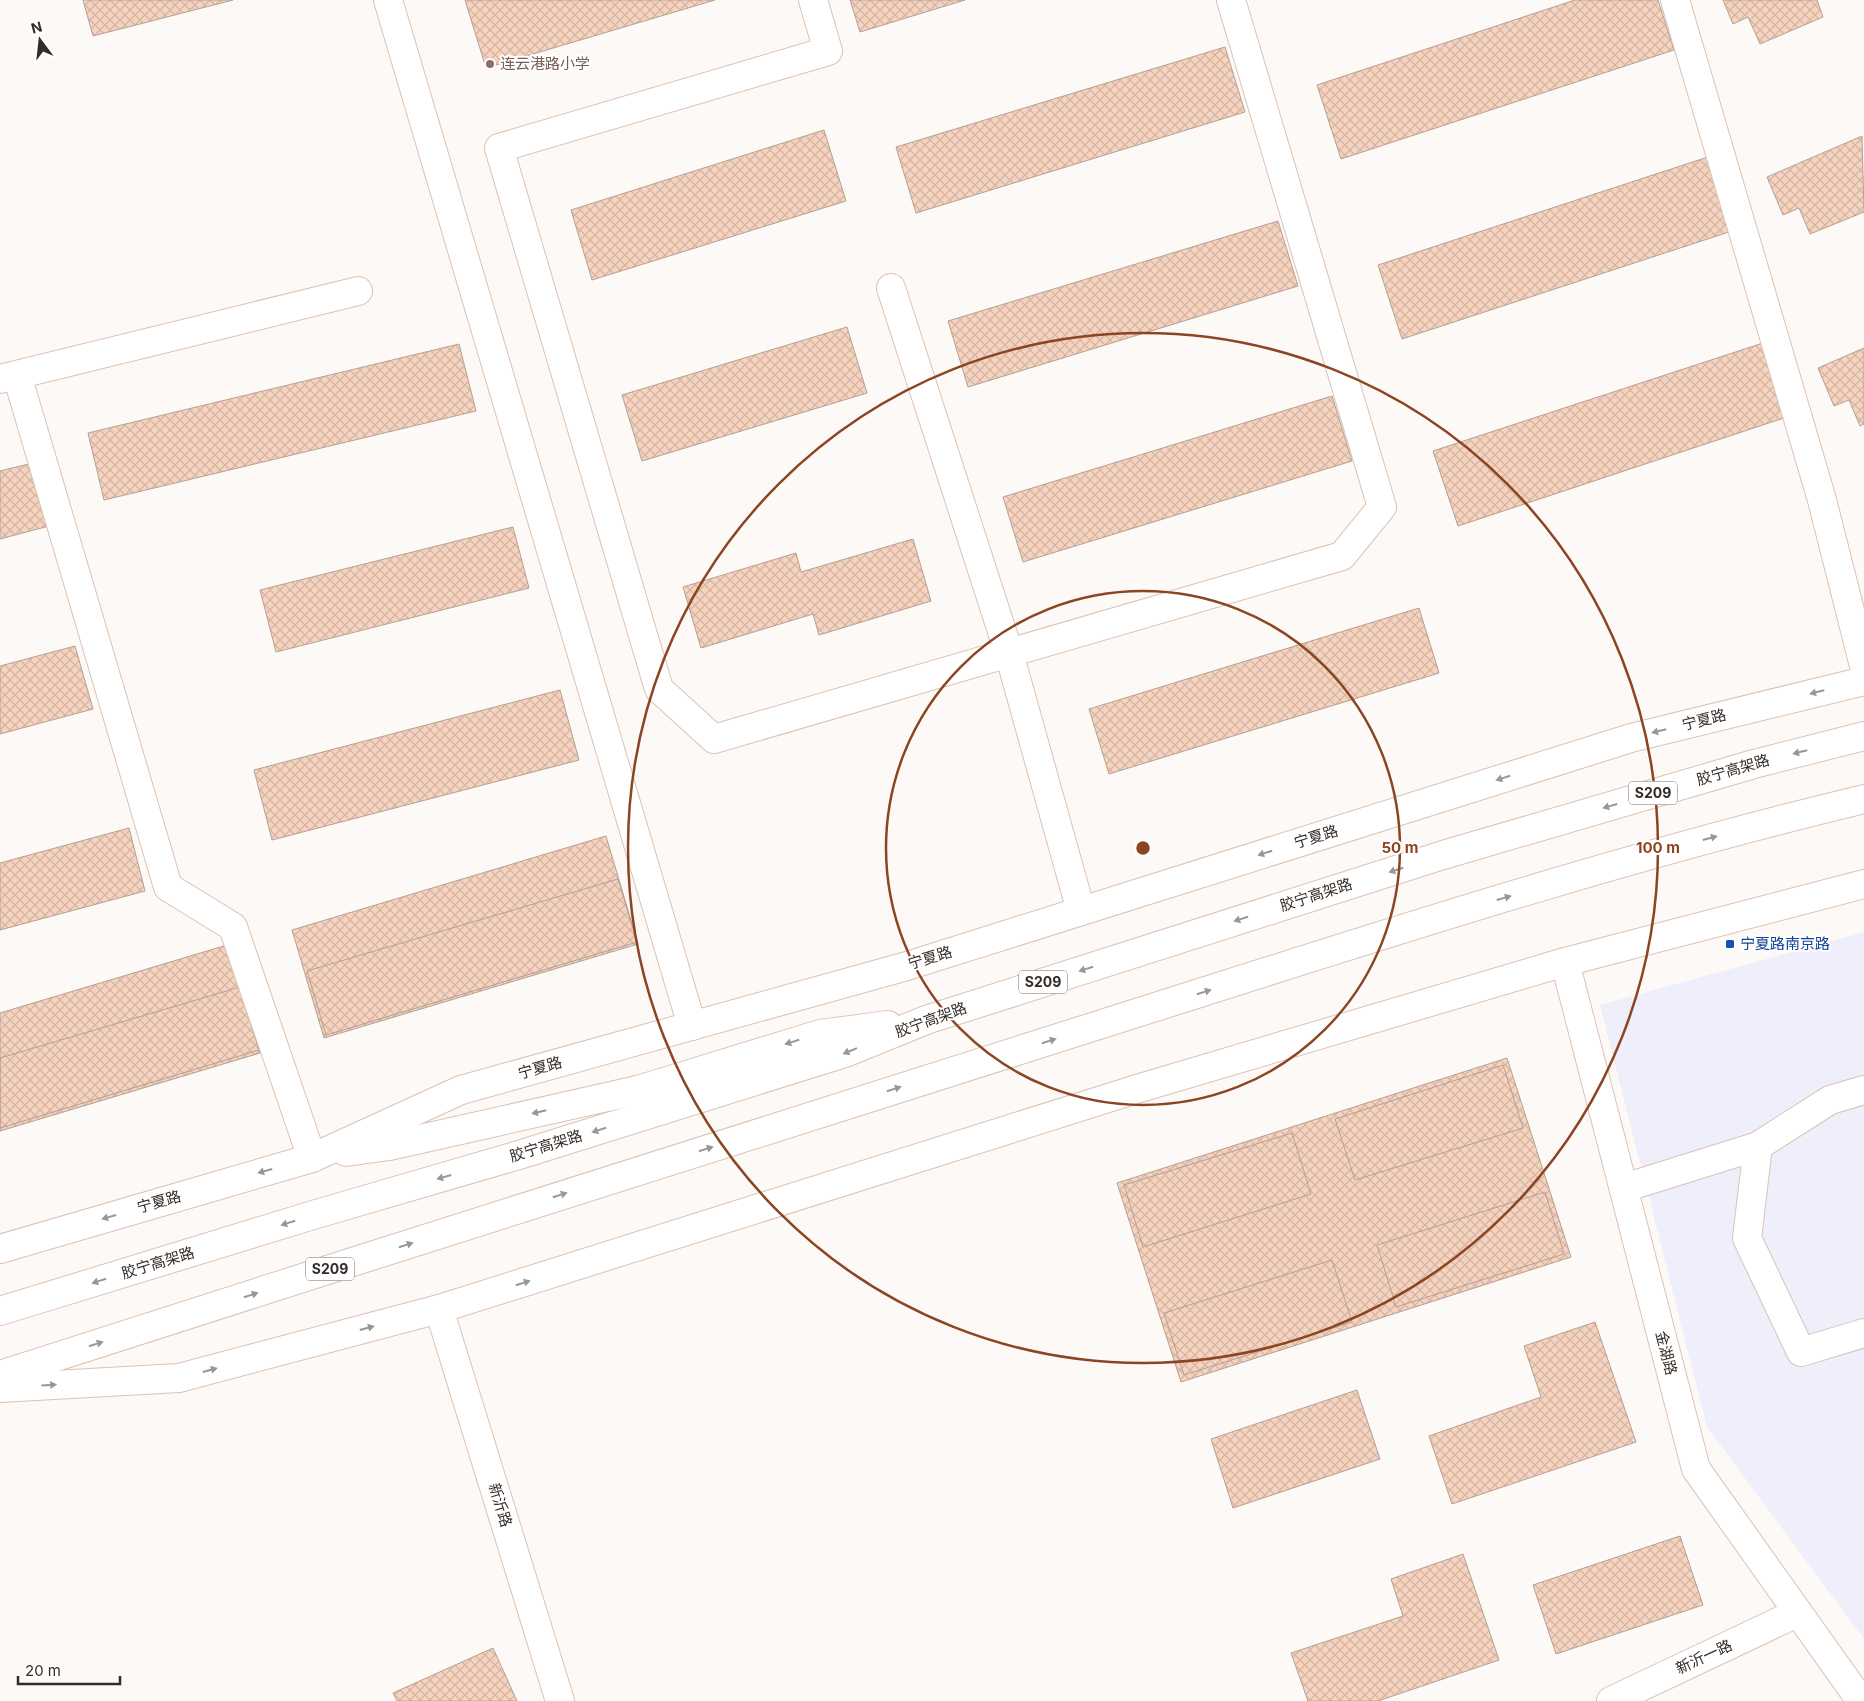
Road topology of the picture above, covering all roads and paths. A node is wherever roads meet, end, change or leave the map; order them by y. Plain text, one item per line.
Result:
1 (388, 0) edge
2 (813, 0) edge
3 (1231, 0) edge
4 (1675, 0) edge
5 (891, 288) dead end
6 (358, 291) dead end
7 (8, 377) edge
8 (1009, 653) junction
9 (1864, 666) edge
10 (1864, 681) edge
11 (1864, 736) edge
12 (1864, 799) edge
13 (1864, 884) edge
14 (1081, 910) junction
15 (1565, 962) junction
16 (926, 1020) junction
17 (692, 1026) junction
18 (1864, 1090) edge
19 (1758, 1146) junction
20 (312, 1158) junction
21 (1624, 1188) junction
22 (0, 1249) edge
23 (439, 1309) junction
24 (0, 1312) edge
25 (1864, 1333) edge
26 (0, 1375) edge
27 (0, 1388) edge
28 (1797, 1613) junction
29 (560, 1701) edge
30 (1611, 1701) edge
31 (1861, 1701) edge

1 - 17 main road
2 - 8 main road
3 - 8 main road
4 - 9 main road
5 - 8 main road
6 - 7 main road
7 - 20 main road
8 - 14 main road
10 -> 14 main road, 宁夏路
11 -> 16 main road, 胶宁高架路 / S209
26 -> 12 main road, S209
13 - 15 main road
14 - 17 main road, 宁夏路
15 - 21 main road, 金湖路
23 -> 15 main road
16 -> 20 main road
16 -> 24 main road, 胶宁高架路 / S209
17 - 20 main road, 宁夏路
18 - 19 main road
19 - 21 main road
19 - 25 main road
20 -> 22 main road, 宁夏路
21 - 28 main road, 金湖路
27 -> 23 main road
23 - 29 main road, 新沂路
28 - 30 main road, 新沂一路
28 - 31 main road, 金湖路

